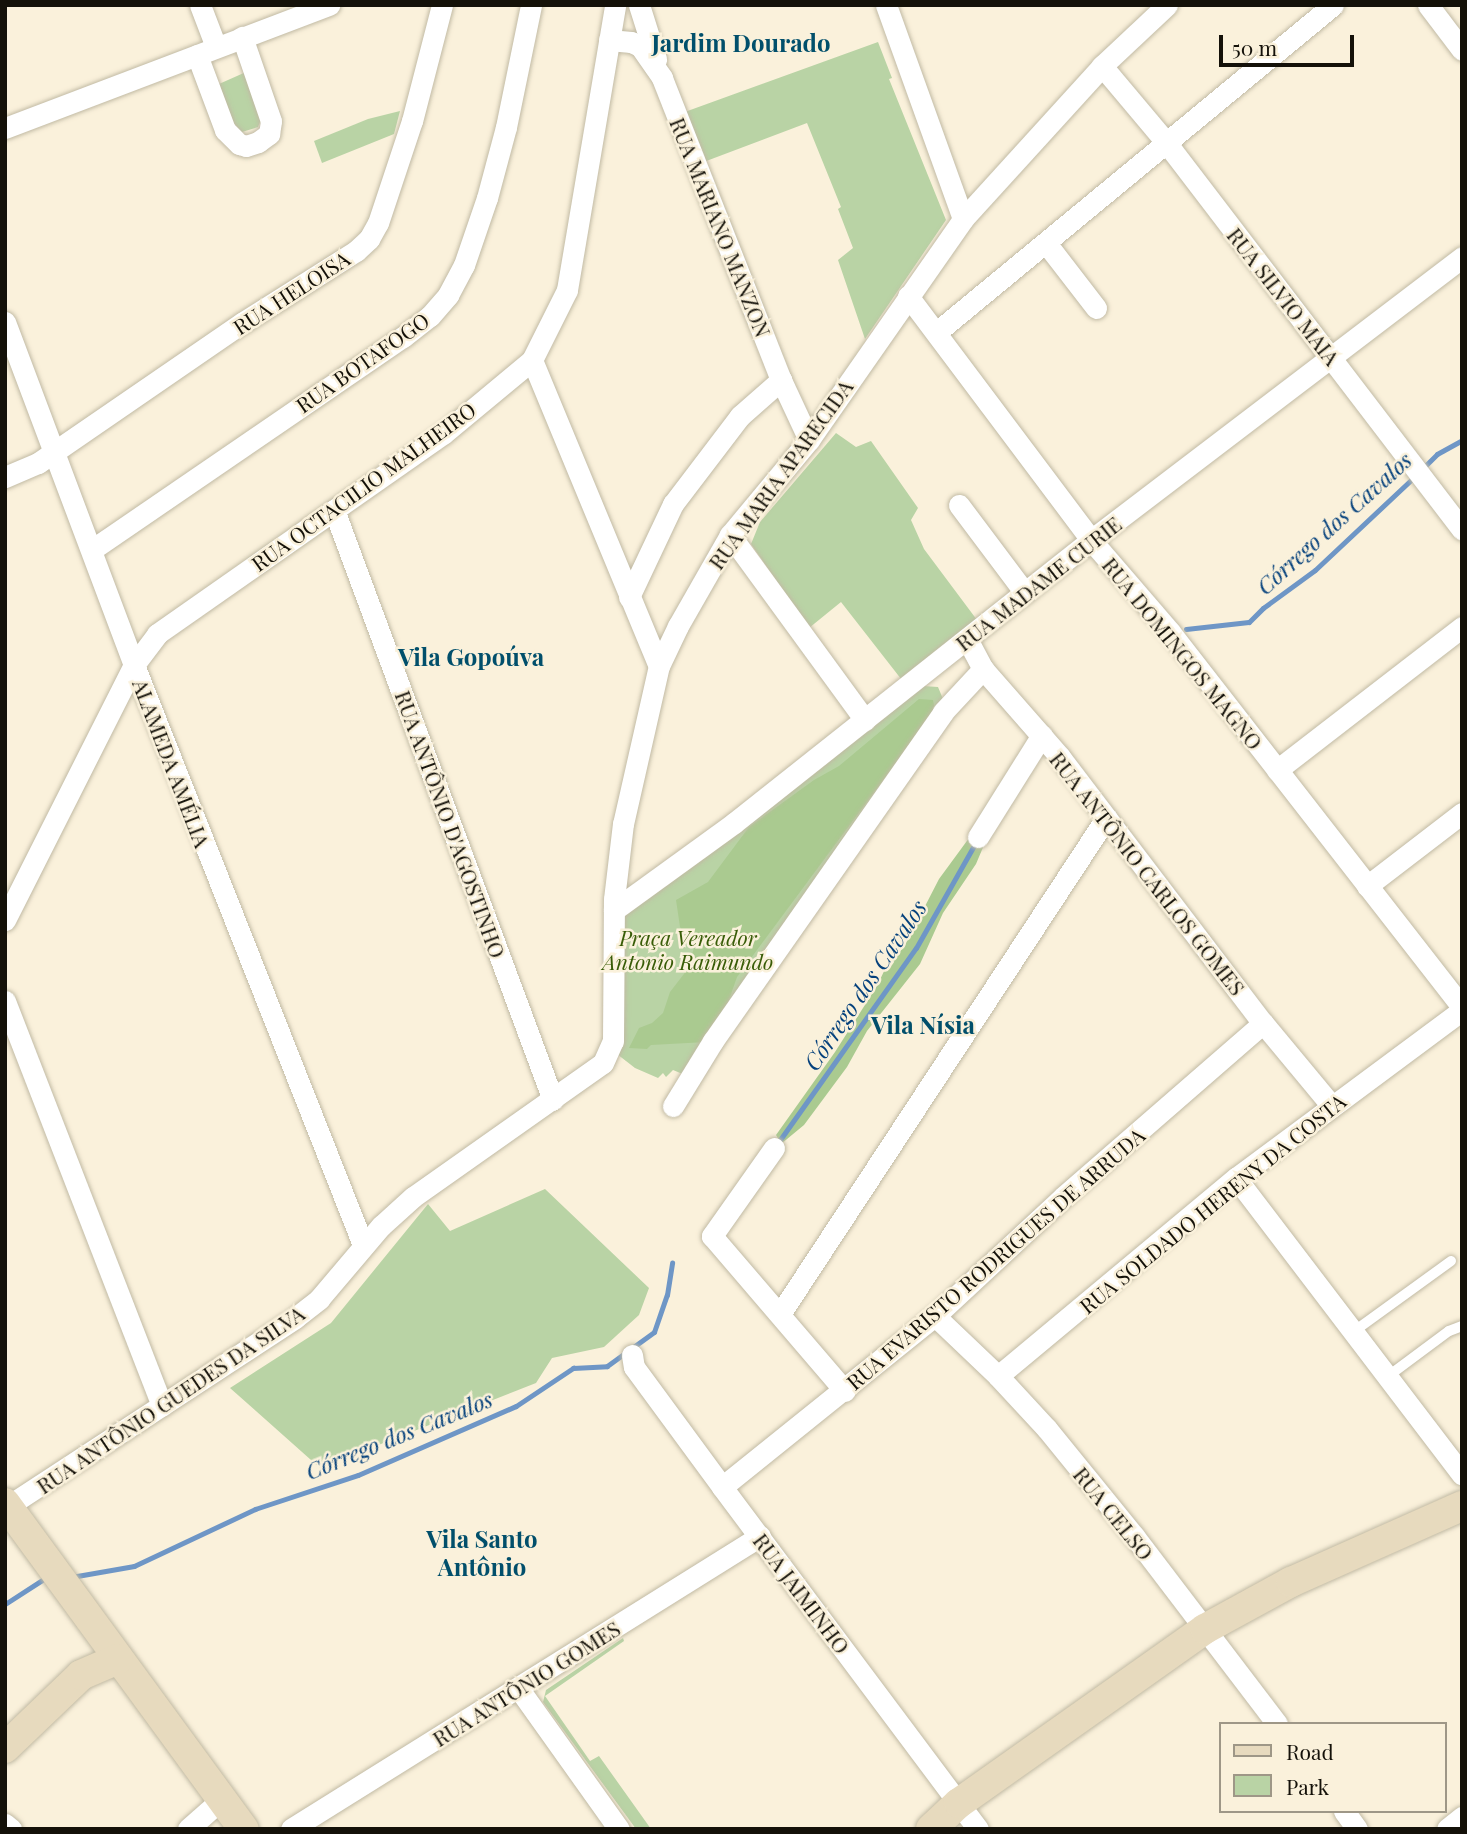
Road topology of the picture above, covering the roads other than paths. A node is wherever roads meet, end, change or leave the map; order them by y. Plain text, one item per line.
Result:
1 (201, 5) edge
2 (329, 5) edge
3 (442, 5) edge
4 (531, 5) edge
5 (615, 5) edge
6 (639, 5) edge
7 (887, 5) edge
8 (1167, 5) edge
9 (1334, 5) edge
10 (1429, 5) edge
11 (242, 37) junction
12 (609, 40) junction
13 (1462, 50) edge
14 (207, 51) junction
15 (1102, 66) junction
16 (662, 78) junction
17 (5, 128) edge
18 (1166, 141) junction
19 (963, 219) junction
20 (1046, 243) junction
21 (1462, 257) edge
22 (908, 296) junction
23 (1096, 308) dead end
24 (5, 322) edge
25 (938, 331) junction
26 (1330, 357) junction
27 (533, 360) junction
28 (781, 380) junction
29 (809, 440) junction
30 (55, 450) junction
31 (5, 477) edge
32 (959, 505) dead end
33 (334, 510) junction
34 (1462, 530) edge
35 (730, 535) junction
36 (1091, 540) junction
37 (93, 549) junction
38 (1025, 593) junction
39 (629, 597) junction
40 (1462, 627) edge
41 (967, 639) junction
42 (134, 665) junction
43 (659, 666) junction
44 (933, 666) junction
45 (983, 669) junction
46 (957, 695) junction
47 (866, 720) junction
48 (1042, 735) junction
49 (1277, 770) junction
50 (1462, 813) edge
51 (1106, 818) junction
52 (978, 837) dead end
53 (1367, 886) junction
54 (614, 910) junction
55 (5, 920) edge
56 (5, 1001) edge
57 (1462, 1009) edge
58 (1264, 1023) junction
59 (553, 1100) junction
60 (673, 1106) dead end
61 (1332, 1106) junction
62 (774, 1148) dead end
63 (1236, 1178) junction
64 (345, 1202) junction
65 (381, 1226) junction
66 (363, 1245) junction
67 (1451, 1261) dead end
68 (780, 1314) junction
69 (935, 1316) junction
70 (1462, 1326) edge
71 (1353, 1332) junction
72 (632, 1355) dead end
73 (998, 1376) junction
74 (1387, 1377) junction
75 (845, 1391) junction
76 (162, 1406) junction
77 (1462, 1475) edge
78 (722, 1487) junction
79 (6, 1506) edge
80 (1462, 1506) edge
81 (760, 1536) junction
82 (1205, 1629) junction
83 (98, 1631) junction
84 (118, 1659) junction
85 (81, 1675) junction
86 (519, 1689) junction
87 (1276, 1722) edge
88 (5, 1748) edge
89 (222, 1799) junction
90 (959, 1804) junction
91 (1345, 1813) edge
92 (1462, 1817) edge
93 (5, 1824) edge
94 (11, 1829) edge
95 (188, 1829) edge
96 (244, 1829) edge
97 (291, 1829) edge
98 (619, 1829) edge
99 (931, 1829) edge
100 (978, 1829) edge
101 (1357, 1829) edge
102 (1447, 1829) edge

1 - 14 street
2 - 11 street
3 - 30 street, RUA HELOISA
4 - 37 street, RUA BOTAFOGO
5 - 12 street, RUA OCTACILIO MALHEIRO
6 - 16 street
7 - 19 street
8 - 15 street, RUA MARIA APARECIDA
9 - 18 street
10 - 13 street
11 - 14 street
11 - 14 street
12 - 16 street, RUA MARIANO MANZON
12 - 27 street, RUA OCTACILIO MALHEIRO
14 - 17 street
15 - 18 street, RUA SILVIO MAIA
15 - 19 street, RUA MARIA APARECIDA
16 - 28 street, RUA MARIANO MANZON
18 - 20 street
18 - 26 street, RUA SILVIO MAIA
19 - 22 street, RUA MARIA APARECIDA
20 - 23 street
20 - 25 street
21 - 26 street, RUA MADAME CURIE
22 - 25 street, RUA DOMINGOS MAGNO
22 - 29 street, RUA MARIA APARECIDA
24 - 30 street, ALAMEDA AMÉLIA
25 - 36 street, RUA DOMINGOS MAGNO
26 - 34 street, RUA SILVIO MAIA
26 - 36 street, RUA MADAME CURIE
27 - 33 street, RUA OCTACILIO MALHEIRO
27 - 39 street
28 - 29 street, RUA MARIANO MANZON
28 - 39 street
29 - 35 street, RUA MARIA APARECIDA
30 - 31 street, RUA HELOISA
30 - 37 street, ALAMEDA AMÉLIA
32 - 38 street
33 - 42 street, RUA OCTACILIO MALHEIRO
33 - 59 street, RUA ANTÔNIO D'AGOSTINHO
35 - 43 street, RUA MARIA APARECIDA
35 - 47 street
36 - 38 street, RUA MADAME CURIE
36 - 49 street, RUA DOMINGOS MAGNO
37 - 42 street, ALAMEDA AMÉLIA
38 - 41 street, RUA MADAME CURIE
39 - 43 street
40 - 49 street
41 - 44 street, RUA MADAME CURIE
41 - 45 street, RUA ANTÔNIO CARLOS GOMES
42 - 55 street, RUA OCTACILIO MALHEIRO
42 - 64 street, ALAMEDA AMÉLIA
43 - 54 street, RUA MARIA APARECIDA
44 - 46 street
44 - 47 street, RUA MADAME CURIE
45 - 46 street
45 - 48 street, RUA ANTÔNIO CARLOS GOMES
46 - 60 street
47 - 54 street, RUA MADAME CURIE
48 - 51 street, RUA ANTÔNIO CARLOS GOMES
48 - 52 street
49 - 53 street, RUA DOMINGOS MAGNO
50 - 53 street
51 - 58 street, RUA ANTÔNIO CARLOS GOMES
51 - 68 street
53 - 57 street, RUA DOMINGOS MAGNO
54 - 59 street, RUA MARIA APARECIDA
56 - 76 street
57 - 61 street, RUA SOLDADO HERENY DA COSTA
58 - 61 street, RUA ANTÔNIO CARLOS GOMES
58 - 69 street, RUA EVARISTO RODRIGUES DE ARRUDA
59 - 65 street, RUA ANTÔNIO GUEDES DA SILVA
61 - 63 street, RUA SOLDADO HERENY DA COSTA
62 - 68 street
63 - 71 street
63 - 73 street, RUA SOLDADO HERENY DA COSTA
64 - 65 street
64 - 66 street, ALAMEDA AMÉLIA
65 - 66 street, RUA ANTÔNIO GUEDES DA SILVA
66 - 76 street, RUA ANTÔNIO GUEDES DA SILVA
67 - 71 lane
68 - 75 street
69 - 73 street, RUA CELSO
69 - 75 street, RUA EVARISTO RODRIGUES DE ARRUDA
70 - 74 lane
71 - 74 street
72 - 78 street, RUA JAIMINHO
73 - 82 street, RUA CELSO
74 - 77 street
75 - 78 street, RUA EVARISTO RODRIGUES DE ARRUDA
76 - 79 street, RUA ANTÔNIO GUEDES DA SILVA
78 - 81 street, RUA JAIMINHO
79 - 83 main road
80 - 82 main road
81 - 86 street, RUA ANTÔNIO GOMES
81 - 90 street, RUA JAIMINHO
82 - 87 street, RUA CELSO
82 - 90 main road
83 - 84 main road
83 - 85 main road
84 - 85 main road
84 - 89 main road
85 - 88 main road
86 - 97 street, RUA ANTÔNIO GOMES
86 - 98 street
89 - 95 street
89 - 96 main road
90 - 99 main road
90 - 100 street, RUA JAIMINHO
91 - 101 street
92 - 102 street
93 - 94 street

